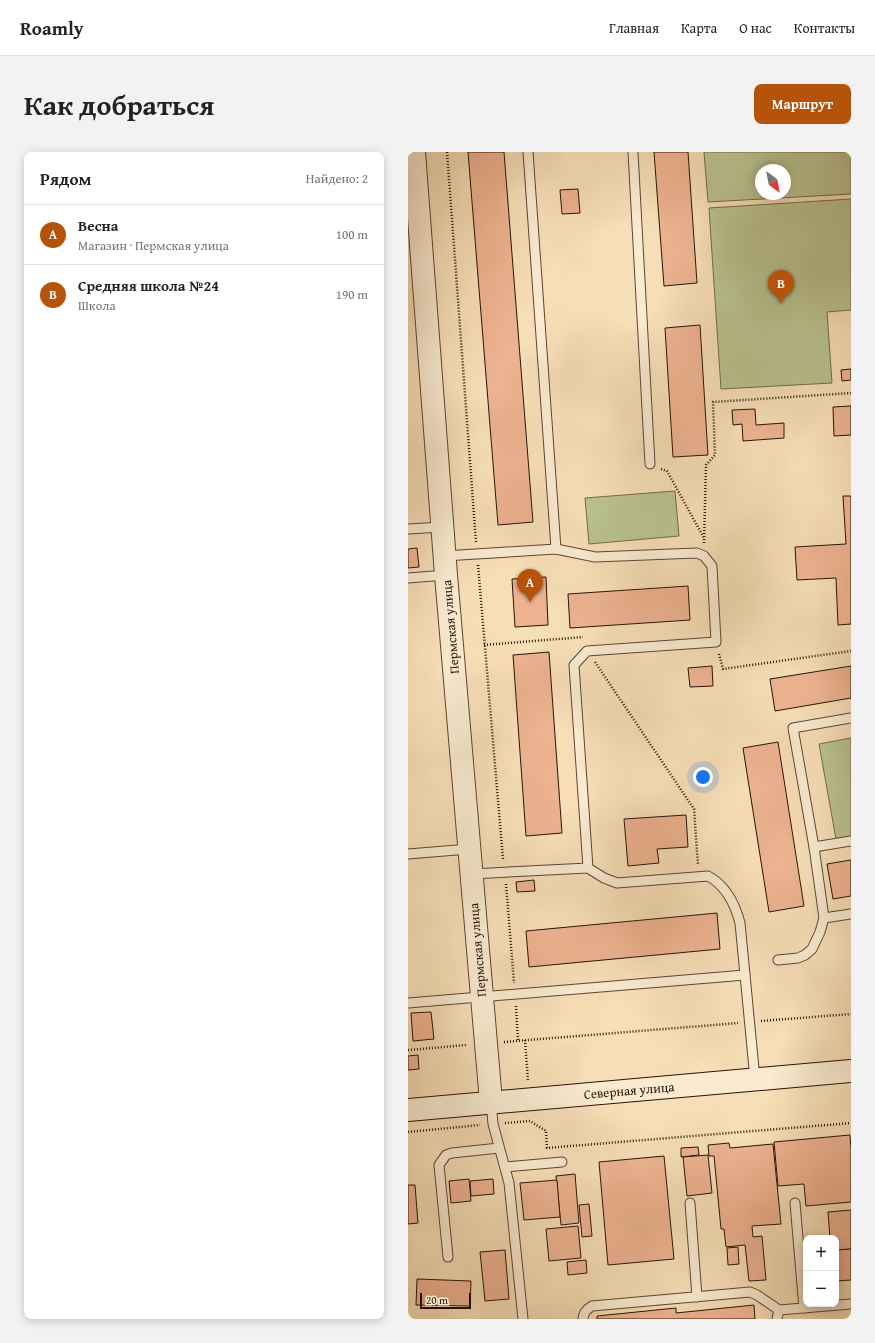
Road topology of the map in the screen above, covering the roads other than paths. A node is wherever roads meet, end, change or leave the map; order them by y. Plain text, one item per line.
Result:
1 (528, 152) edge
2 (633, 152) edge
3 (412, 159) edge
4 (650, 464) road end
5 (442, 527) junction
6 (408, 529) edge
7 (556, 549) junction
8 (445, 566) junction
9 (408, 578) edge
10 (851, 718) edge
11 (851, 841) edge
12 (814, 847) junction
13 (469, 849) junction
14 (408, 851) edge
15 (588, 868) junction
16 (471, 874) junction
17 (851, 914) edge
18 (824, 918) junction
19 (778, 960) dead end
20 (745, 975) junction
21 (482, 998) junction
22 (408, 1003) edge
23 (851, 1071) edge
24 (755, 1079) junction
25 (491, 1102) junction
26 (408, 1110) edge
27 (499, 1148) junction
28 (562, 1162) dead end
29 (505, 1168) junction
30 (795, 1202) dead end
31 (690, 1203) dead end
32 (448, 1257) dead end
33 (697, 1297) junction
34 (851, 1304) edge
35 (804, 1308) junction
36 (778, 1315) edge
37 (523, 1319) edge
38 (583, 1319) edge

1 - 7 lane
2 - 4 lane
3 - 5 street, Пермская улица
5 - 6 lane
5 - 8 street, Пермская улица
7 - 8 lane
7 - 15 lane
8 - 9 lane
8 - 13 street, Пермская улица
10 - 12 lane
11 - 12 lane
12 - 18 lane
13 - 14 lane
13 - 16 street, Пермская улица
15 - 16 lane
15 - 20 lane
16 - 21 street, Пермская улица
17 - 18 lane
18 - 19 lane
20 - 21 lane
20 - 24 lane
21 - 22 lane
21 - 25 street, Пермская улица
23 - 24 street, Северная улица
24 - 25 street, Северная улица
25 - 26 street, Северная улица
25 - 27 lane
27 - 29 lane
27 - 32 lane
28 - 29 lane
29 - 37 lane
30 - 35 lane
31 - 33 lane
33 - 36 lane
33 - 38 lane
34 - 35 lane
35 - 36 lane

